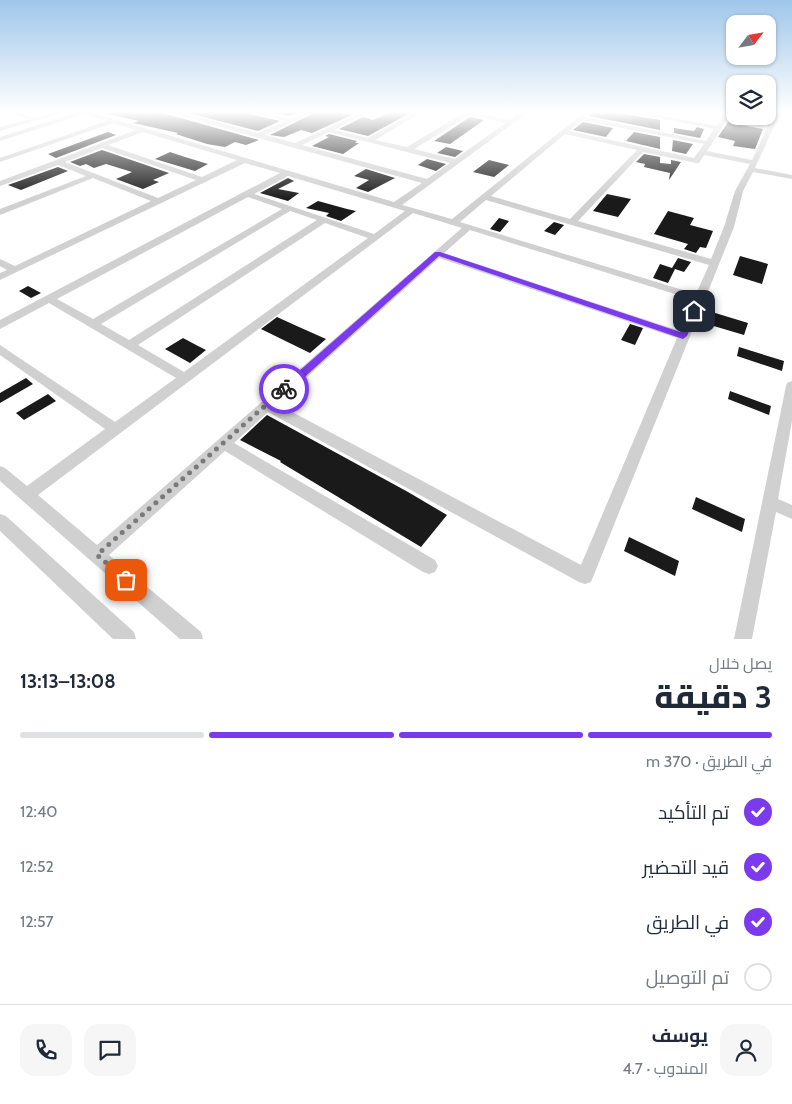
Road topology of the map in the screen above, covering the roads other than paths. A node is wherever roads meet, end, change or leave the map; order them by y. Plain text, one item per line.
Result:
1 (56, 141) edge
2 (116, 141) edge
3 (179, 141) edge
4 (276, 141) edge
5 (306, 141) edge
6 (372, 141) edge
7 (423, 141) edge
8 (486, 141) edge
9 (552, 141) edge
10 (604, 141) edge
11 (697, 141) edge
12 (764, 141) edge
13 (708, 143) joint
14 (104, 146) junction
15 (295, 146) junction
16 (642, 149) junction
17 (408, 150) junction
18 (702, 152) junction
19 (0, 160) edge
20 (244, 160) junction
21 (58, 162) junction
22 (457, 162) junction
23 (753, 166) junction
24 (287, 173) junction
25 (92, 176) junction
26 (792, 178) edge
27 (203, 180) junction
28 (429, 182) junction
29 (0, 184) edge
30 (247, 194) junction
31 (485, 196) junction
32 (158, 201) junction
33 (396, 205) junction
34 (289, 208) junction
35 (412, 210) junction
36 (0, 212) edge
37 (324, 220) junction
38 (454, 222) junction
39 (572, 222) junction
40 (468, 227) junction
41 (375, 237) junction
42 (438, 254) junction
43 (0, 262) edge
44 (714, 263) junction
45 (15, 270) junction
46 (0, 276) edge
47 (699, 298) junction
48 (49, 299) junction
49 (93, 324) junction
50 (0, 325) edge
51 (683, 336) junction
52 (130, 345) junction
53 (0, 349) edge
54 (185, 378) junction
55 (792, 386) edge
56 (267, 405) junction
57 (116, 429) junction
58 (787, 435) edge
59 (223, 443) junction
60 (0, 472) edge
61 (27, 495) junction
62 (769, 502) junction
63 (792, 512) edge
64 (0, 520) edge
65 (97, 555) junction
66 (429, 566) dead end
67 (127, 639) edge
68 (194, 639) edge
69 (743, 639) edge

1 - 19 street
2 - 14 street
3 - 20 street
4 - 15 street
5 - 15 street
6 - 17 street
7 - 17 street
8 - 22 street
9 - 31 street
10 - 16 street
11 - 13 street
12 - 23 street
13 - 18 street
14 - 21 street
14 - 27 street
15 - 28 street
16 - 18 street
16 - 39 street
17 - 22 street
18 - 23 street
20 - 24 street
20 - 27 street
21 - 25 street
21 - 29 street
22 - 28 street
23 - 26 street
23 - 44 street
24 - 30 street
24 - 33 street
25 - 32 street
25 - 36 street
27 - 32 street
28 - 33 street
30 - 34 street
30 - 48 street
31 - 38 street
31 - 39 street
32 - 45 street
33 - 35 street
34 - 37 street
34 - 49 street
35 - 38 street
35 - 41 street
37 - 41 street
37 - 52 street
38 - 40 street
39 - 44 street
40 - 42 street
40 - 47 street
41 - 54 street
42 - 51 street
42 - 56 street
43 - 45 street
44 - 47 street
45 - 46 street
47 - 51 street
48 - 49 street
48 - 50 street
49 - 52 street
51 - 56 street
52 - 54 street
53 - 57 street
54 - 57 street
55 - 58 street
56 - 59 street
57 - 61 street
58 - 62 street
59 - 65 street
59 - 66 street
60 - 61 street
61 - 65 street
62 - 63 street
62 - 69 street
64 - 67 street
65 - 68 street

